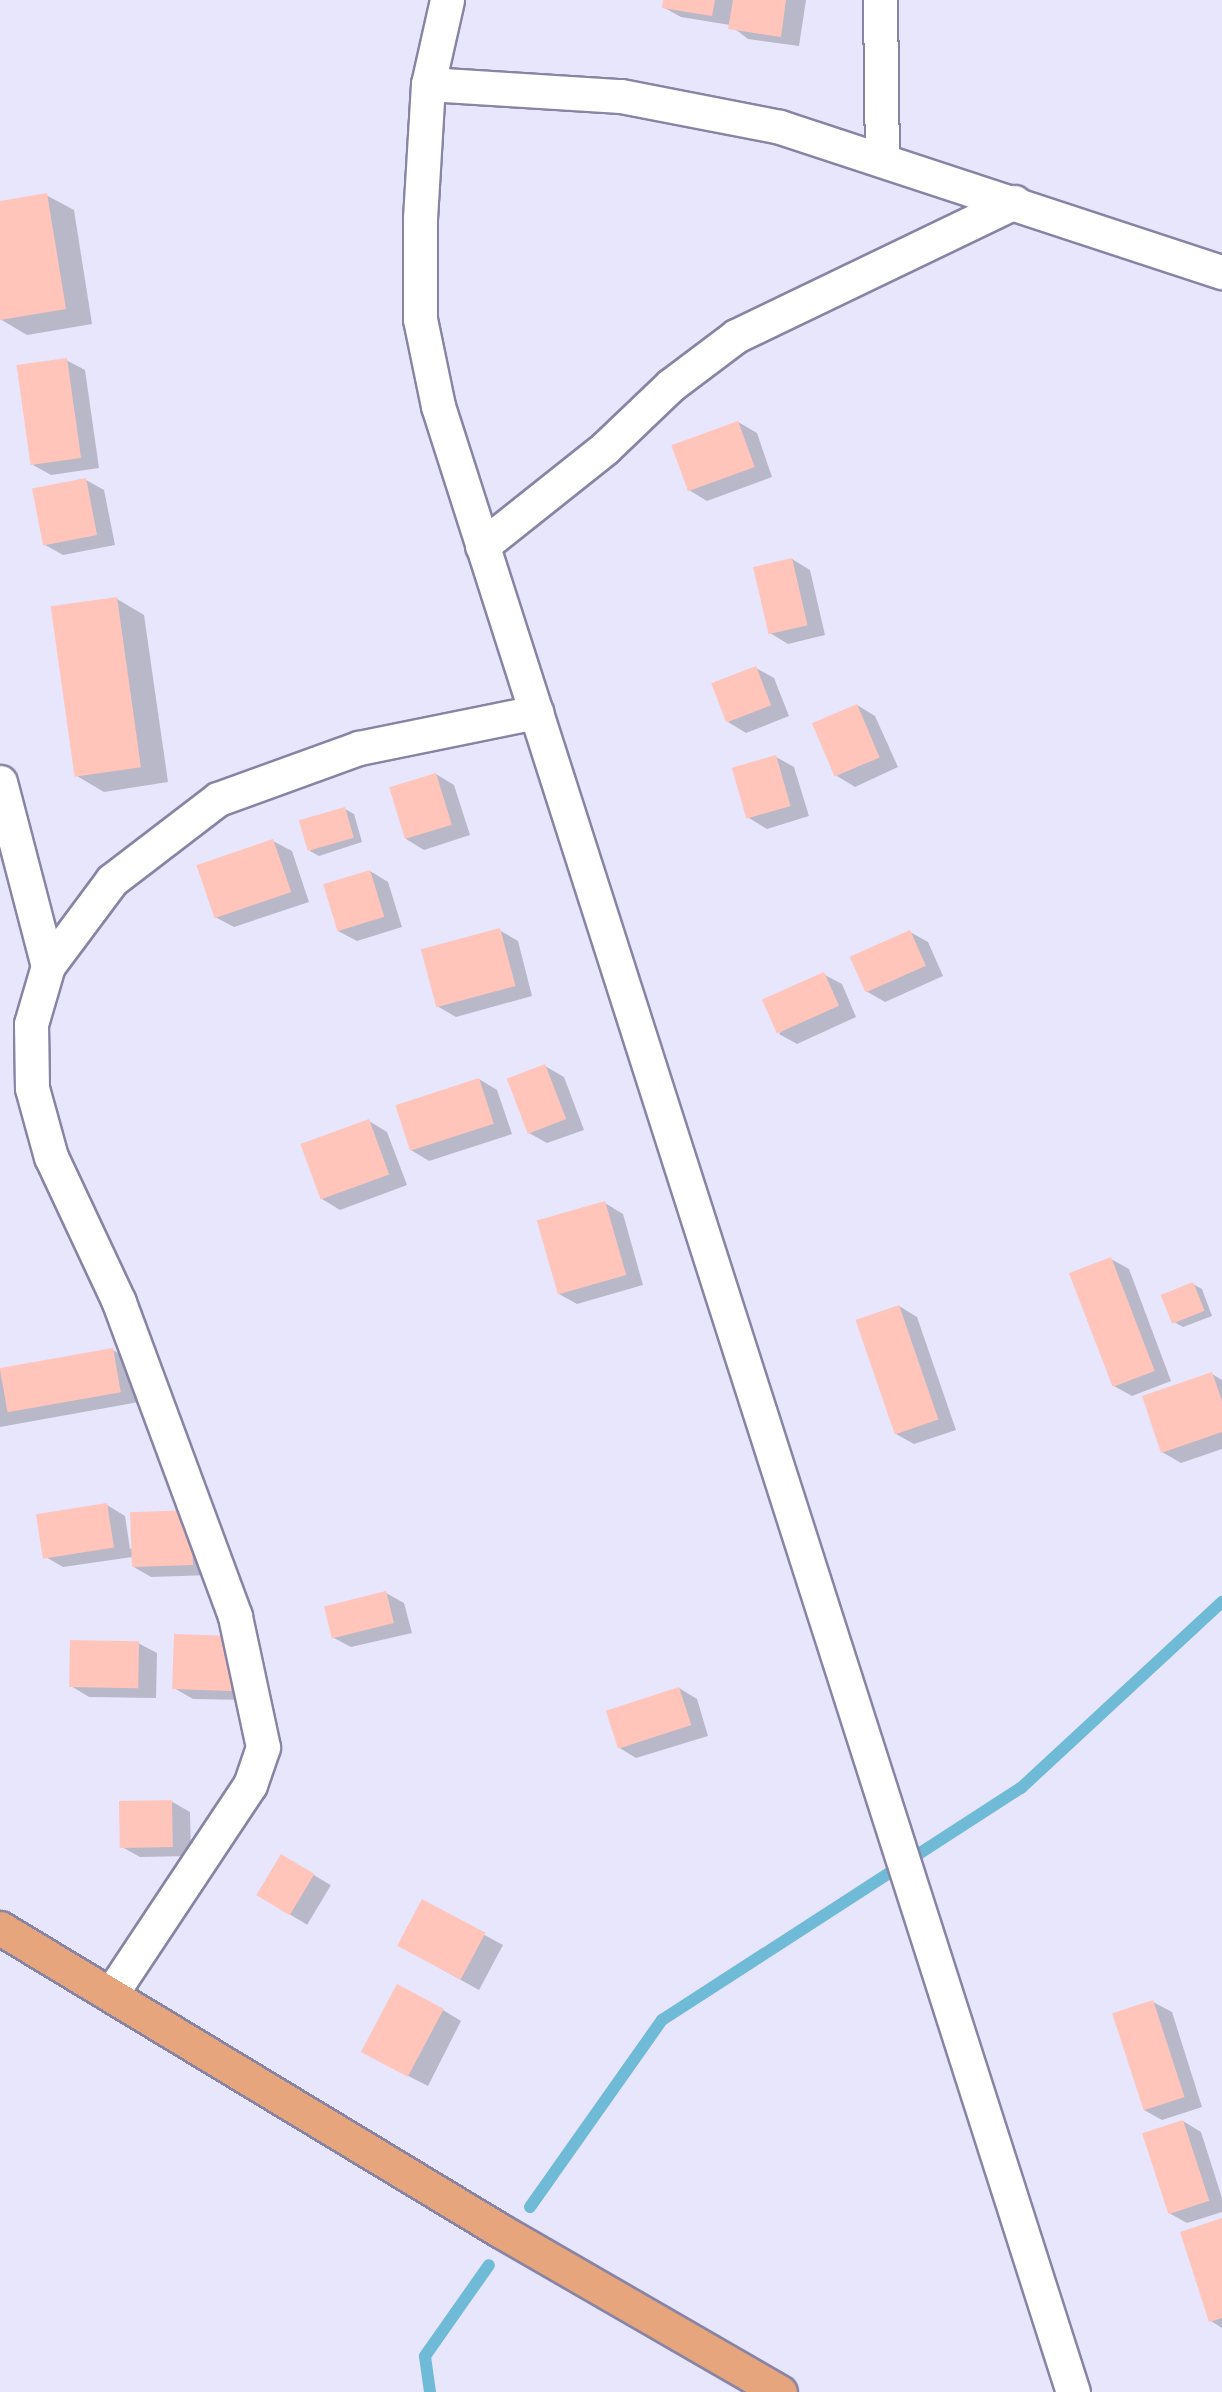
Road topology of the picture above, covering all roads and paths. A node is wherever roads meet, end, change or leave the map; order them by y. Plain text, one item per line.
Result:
1 (447, 0) edge
2 (880, 0) edge
3 (428, 84) junction
4 (882, 160) junction
5 (1014, 202) junction
6 (1222, 272) edge
7 (482, 546) junction
8 (536, 712) junction
9 (0, 782) edge
10 (48, 966) junction
11 (0, 1928) edge
12 (111, 1994) junction
13 (780, 2392) edge
14 (1073, 2392) edge

1 - 3 street
2 - 4 street
3 - 4 street
3 - 7 street
4 - 5 street
5 - 6 street
5 - 7 street
7 - 8 street
8 - 10 street
8 - 14 street
9 - 10 street
10 - 12 street
11 - 12 main road
12 - 13 main road

